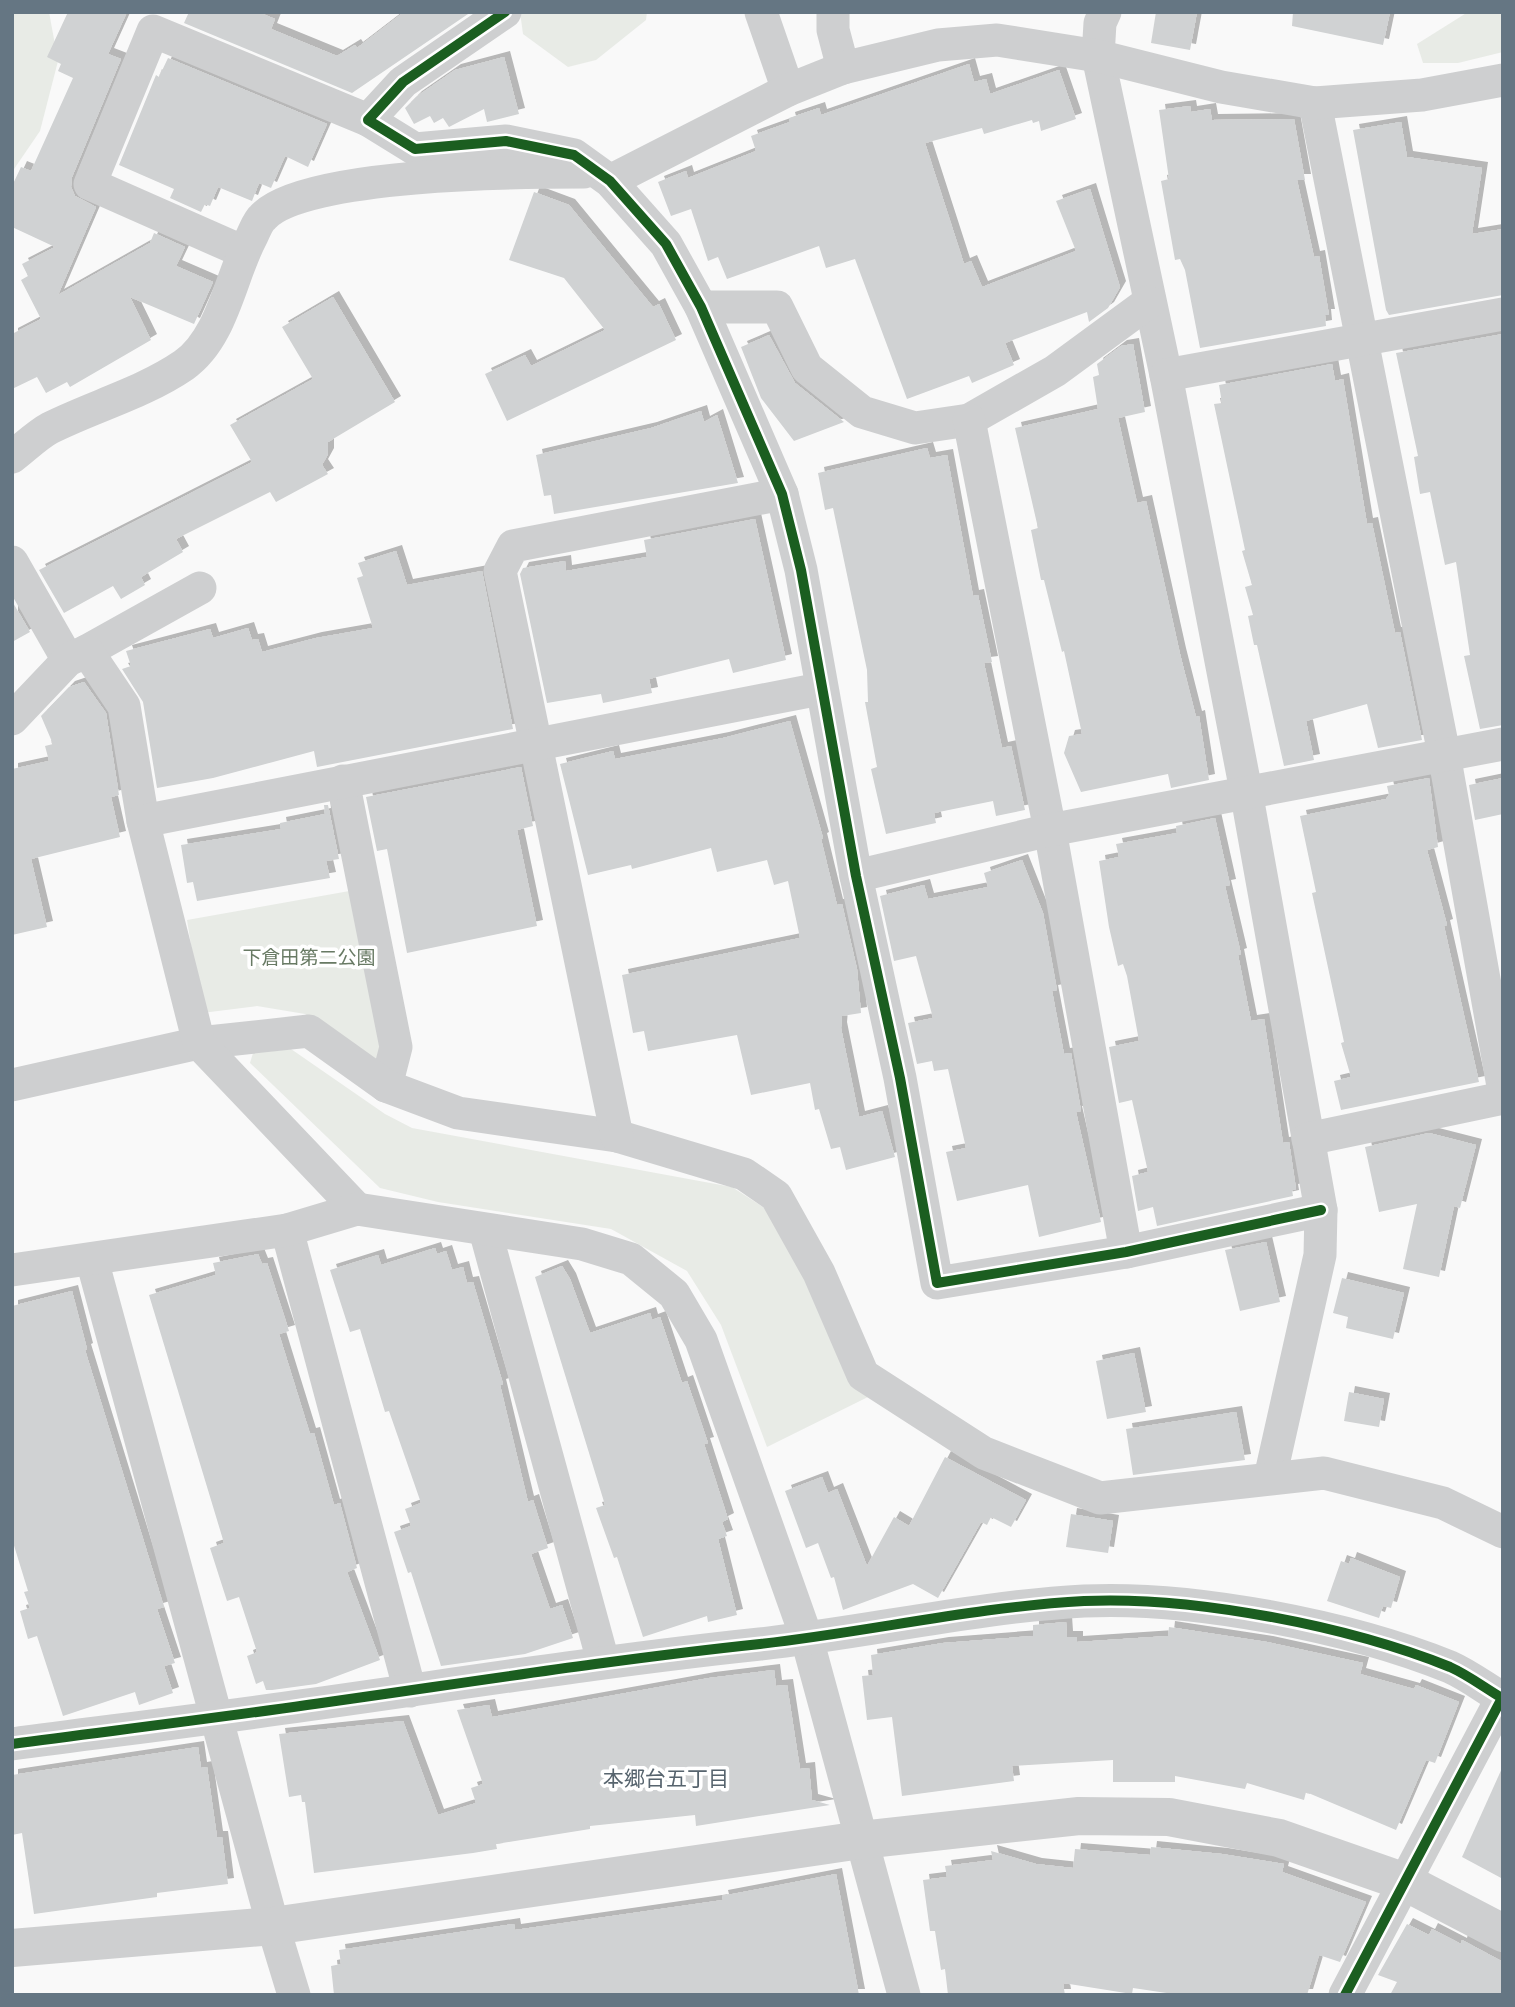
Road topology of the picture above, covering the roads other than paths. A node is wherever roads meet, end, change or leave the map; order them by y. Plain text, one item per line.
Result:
1 (505, 12) edge
2 (761, 12) edge
3 (833, 12) edge
4 (1105, 12) edge
5 (1098, 56) junction
6 (843, 68) junction
7 (1503, 80) edge
8 (788, 90) junction
9 (1315, 103) junction
10 (368, 120) junction
11 (603, 176) junction
12 (244, 252) junction
13 (1149, 302) junction
14 (701, 307) junction
15 (1503, 314) edge
16 (1359, 339) junction
17 (1166, 375) junction
18 (969, 420) junction
19 (12, 457) edge
20 (782, 494) junction
21 (12, 562) edge
22 (200, 588) dead end
23 (78, 656) junction
24 (820, 689) junction
25 (12, 719) edge
26 (536, 744) junction
27 (1503, 744) edge
28 (1444, 754) junction
29 (342, 781) junction
30 (1246, 791) junction
31 (143, 821) junction
32 (1049, 830) junction
33 (856, 876) junction
34 (200, 1043) junction
35 (12, 1085) edge
36 (386, 1086) junction
37 (1503, 1086) edge
38 (1503, 1098) edge
39 (617, 1136) junction
40 (1308, 1139) junction
41 (357, 1209) junction
42 (1321, 1210) junction
43 (287, 1230) junction
44 (485, 1230) junction
45 (1126, 1252) junction
46 (92, 1259) junction
47 (12, 1269) edge
48 (1270, 1478) junction
49 (1503, 1532) edge
50 (807, 1639) junction
51 (603, 1661) junction
52 (410, 1690) junction
53 (216, 1718) junction
54 (14, 1736) edge
55 (861, 1840) junction
56 (1405, 1882) junction
57 (273, 1926) junction
58 (1503, 1934) edge
59 (12, 1948) edge
60 (294, 1995) edge
61 (904, 1995) edge
62 (1345, 1995) edge

1 - 10 street
2 - 8 street
3 - 6 street
4 - 5 street
5 - 6 street
5 - 9 street
5 - 13 street
6 - 8 street
7 - 9 street
8 - 11 street
9 - 16 street
10 - 11 street
10 - 12 street
11 - 12 street
11 - 14 street
12 - 19 street
13 - 17 street
13 - 18 street
14 - 18 street
14 - 20 street
15 - 16 street
16 - 17 street
16 - 28 street
17 - 30 street
18 - 32 street
20 - 24 street
20 - 26 street
21 - 23 street
22 - 23 street
23 - 25 street
23 - 31 street
24 - 26 street
24 - 33 street
26 - 29 street
26 - 39 street
27 - 28 street
28 - 30 street
28 - 37 street
29 - 31 street
29 - 36 street
30 - 32 street
30 - 40 street
31 - 34 street
32 - 33 street
32 - 45 street
33 - 45 street
34 - 35 street
34 - 36 street
34 - 41 street
36 - 39 street
38 - 40 street
39 - 48 street
40 - 42 street
41 - 43 street
41 - 44 street
42 - 45 street
42 - 48 street
43 - 46 street
43 - 52 street
44 - 50 street
44 - 51 street
46 - 47 street
46 - 53 street
48 - 49 street
50 - 51 street
50 - 55 street
50 - 56 street
51 - 52 street
52 - 53 street
53 - 54 street
53 - 57 street
55 - 56 street
55 - 57 street
55 - 61 street
56 - 58 street
56 - 62 street
57 - 59 street
57 - 60 street

